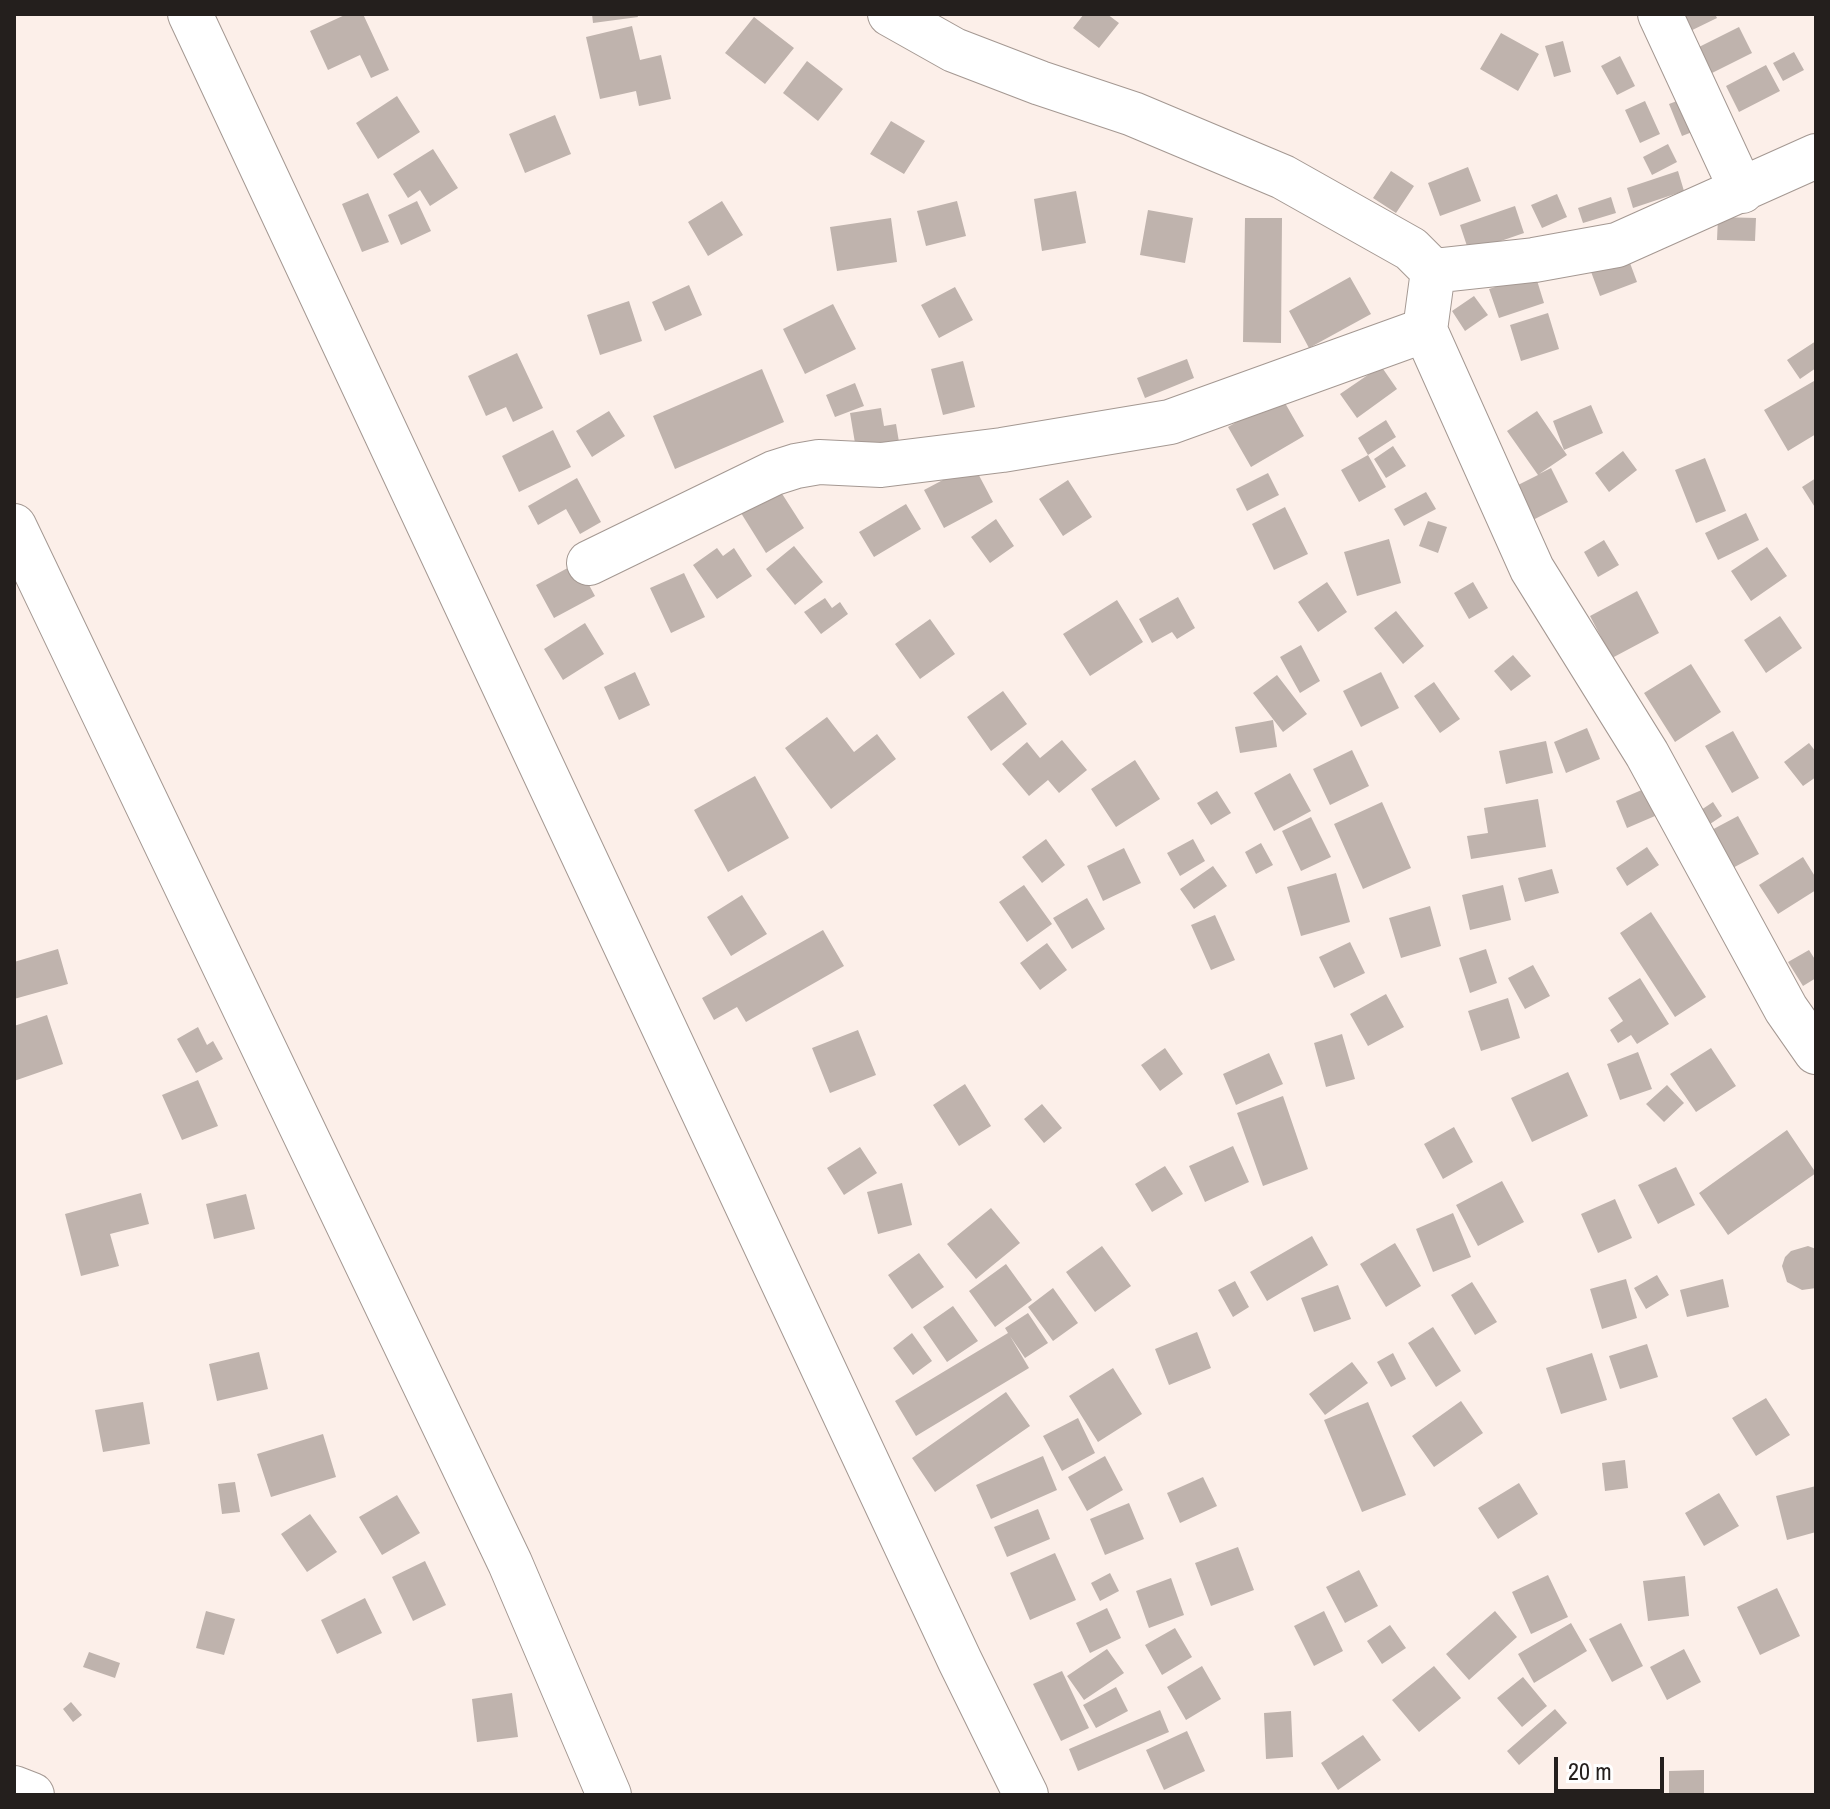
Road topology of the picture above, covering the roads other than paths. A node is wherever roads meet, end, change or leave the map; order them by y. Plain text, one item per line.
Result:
1 (190, 14) edge
2 (890, 14) edge
3 (1660, 14) edge
4 (1812, 168) edge
5 (1742, 191) junction
6 (1433, 271) junction
7 (1425, 330) junction
8 (14, 526) edge
9 (589, 563) dead end
10 (1816, 1052) edge
11 (14, 1788) edge
12 (32, 1795) edge
13 (609, 1795) edge
14 (1026, 1795) edge

1 - 14 street
2 - 6 street
3 - 5 street
4 - 5 street
5 - 6 street
6 - 7 street
7 - 9 street
7 - 10 street
8 - 13 street
11 - 12 street

